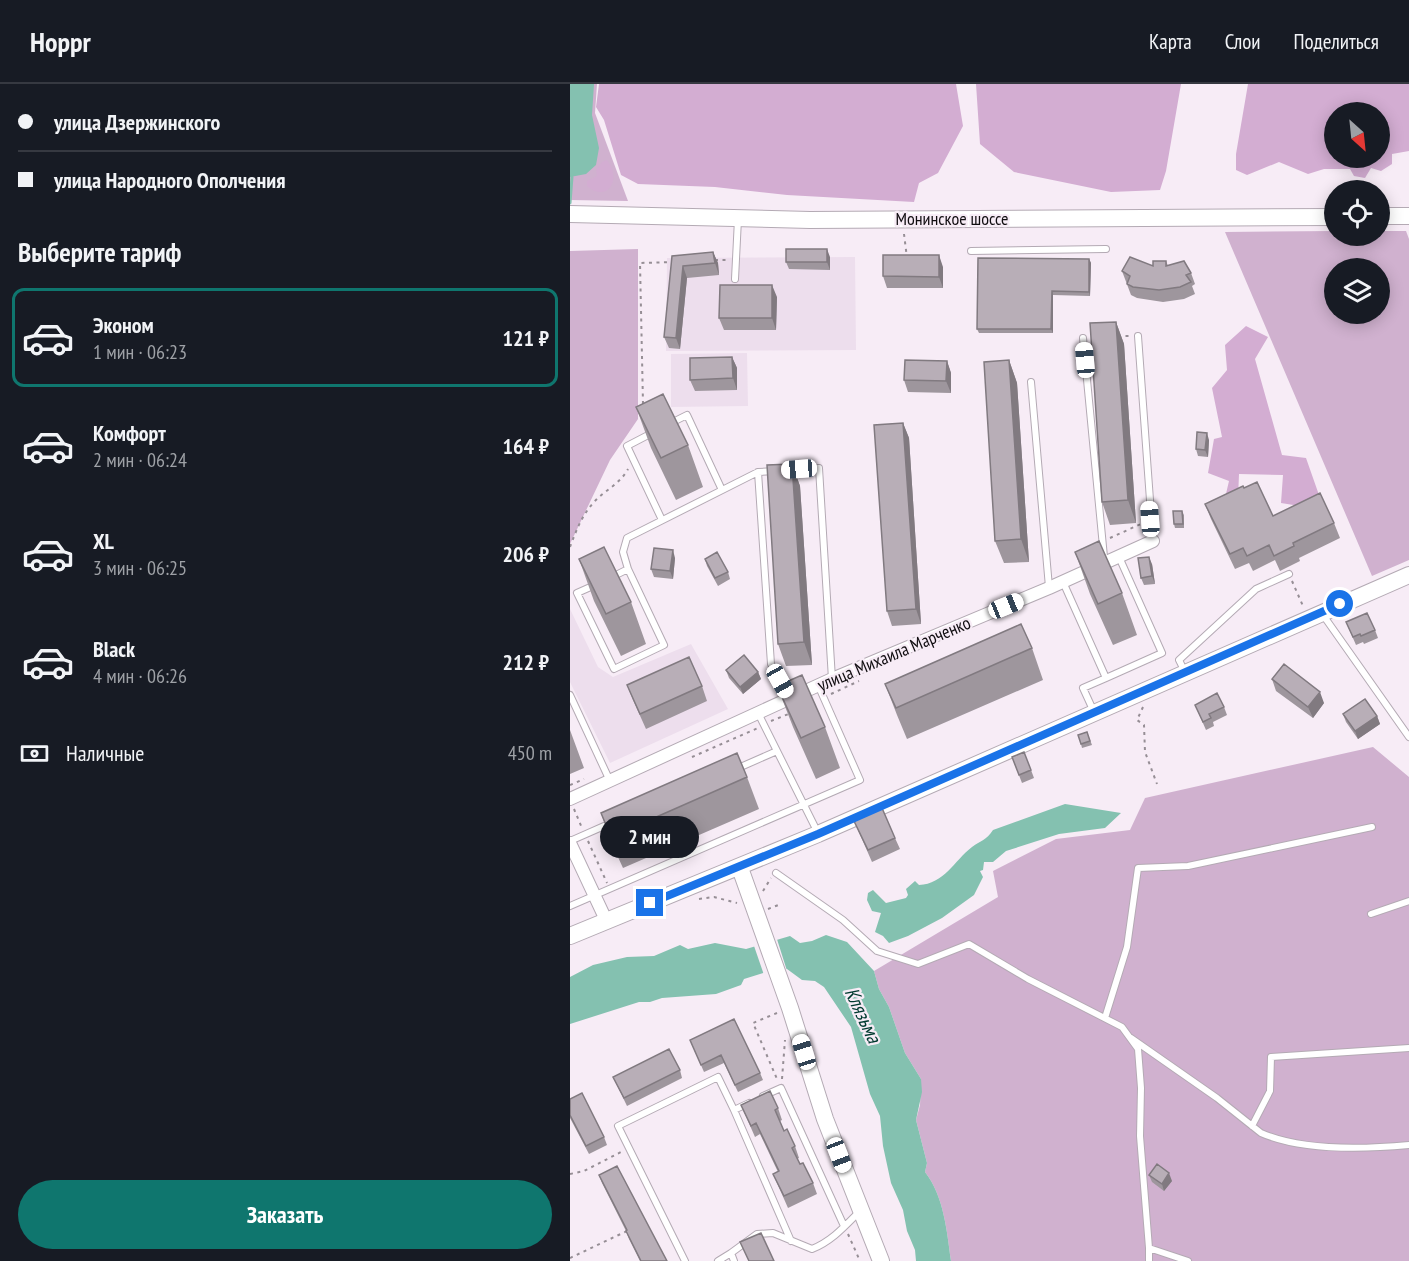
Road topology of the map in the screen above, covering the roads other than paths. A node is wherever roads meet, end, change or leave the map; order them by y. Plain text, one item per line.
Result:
1 (570, 214) edge
2 (1390, 216) edge
3 (1409, 216) edge
4 (1324, 217) edge
5 (738, 219) junction
6 (1106, 249) dead end
7 (971, 251) dead end
8 (735, 279) dead end
9 (1138, 336) road end
10 (1083, 338) dead end
11 (1030, 382) dead end
12 (758, 472) junction
13 (722, 490) junction
14 (662, 520) junction
15 (1153, 541) joint
16 (1119, 557) junction
17 (1105, 563) junction
18 (628, 569) junction
19 (1289, 574) road end
20 (1409, 575) edge
21 (608, 579) edge
22 (1063, 582) junction
23 (597, 584) edge
24 (1050, 588) junction
25 (1314, 612) junction
26 (1185, 672) junction
27 (1106, 678) junction
28 (832, 679) junction
29 (818, 685) junction
30 (570, 695) edge
31 (790, 698) junction
32 (1094, 712) junction
33 (758, 713) junction
34 (1409, 737) edge
35 (777, 751) junction
36 (724, 774) edge
37 (610, 781) junction
38 (570, 800) edge
39 (803, 804) junction
40 (617, 820) edge
41 (1372, 827) dead end
42 (818, 834) junction
43 (570, 842) edge
44 (740, 868) junction
45 (776, 873) road end
46 (594, 895) junction
47 (1409, 901) edge
48 (570, 906) edge
49 (1371, 914) dead end
50 (606, 921) junction
51 (570, 936) edge
52 (1105, 1018) junction
53 (1128, 1036) junction
54 (1409, 1048) edge
55 (734, 1110) junction
56 (1252, 1126) junction
57 (1409, 1145) edge
58 (860, 1210) junction
59 (844, 1226) junction
60 (791, 1241) junction
61 (1149, 1248) junction
62 (731, 1253) junction
63 (685, 1261) edge
64 (718, 1261) edge
65 (734, 1261) edge
66 (881, 1261) edge
67 (1149, 1261) edge
68 (1188, 1261) edge

1 - 5 street, Монинское шоссе
2 - 3 street
4 - 5 street, Монинское шоссе
5 - 8 lane
6 - 7 lane
9 - 15 lane
10 - 17 lane
11 - 24 lane
12 - 13 lane
12 - 28 lane
12 - 31 lane
13 - 14 lane
13 - 14 lane
14 - 18 lane
15 - 16 street, улица Михаила Марченко
16 - 17 street, улица Михаила Марченко
16 - 27 lane
17 - 22 street, улица Михаила Марченко
18 - 21 lane
18 - 23 lane
19 - 26 lane
20 - 25 street
22 - 24 street, улица Михаила Марченко
22 - 27 lane
24 - 28 street, улица Михаила Марченко
25 - 26 street
25 - 34 lane
26 - 32 street
27 - 32 lane
28 - 29 street, улица Михаила Марченко
29 - 31 street, улица Михаила Марченко
29 - 39 lane
30 - 37 lane
31 - 33 street, улица Михаила Марченко
32 - 42 street
33 - 35 lane
33 - 37 street, улица Михаила Марченко
35 - 36 lane
35 - 39 lane
37 - 38 street, улица Михаила Марченко
39 - 42 lane
39 - 46 lane
40 - 43 lane
41 - 52 lane
42 - 44 street
43 - 46 street
44 - 50 street
44 - 58 street
45 - 52 lane
46 - 48 lane
46 - 50 street
47 - 49 lane
50 - 51 street
52 - 53 lane
53 - 56 lane
53 - 61 lane
54 - 56 lane
55 - 59 lane
55 - 60 lane
55 - 63 lane
56 - 57 lane
58 - 59 lane
58 - 66 street
59 - 60 lane
60 - 62 lane
61 - 67 lane
61 - 68 lane
62 - 64 lane
62 - 65 lane

